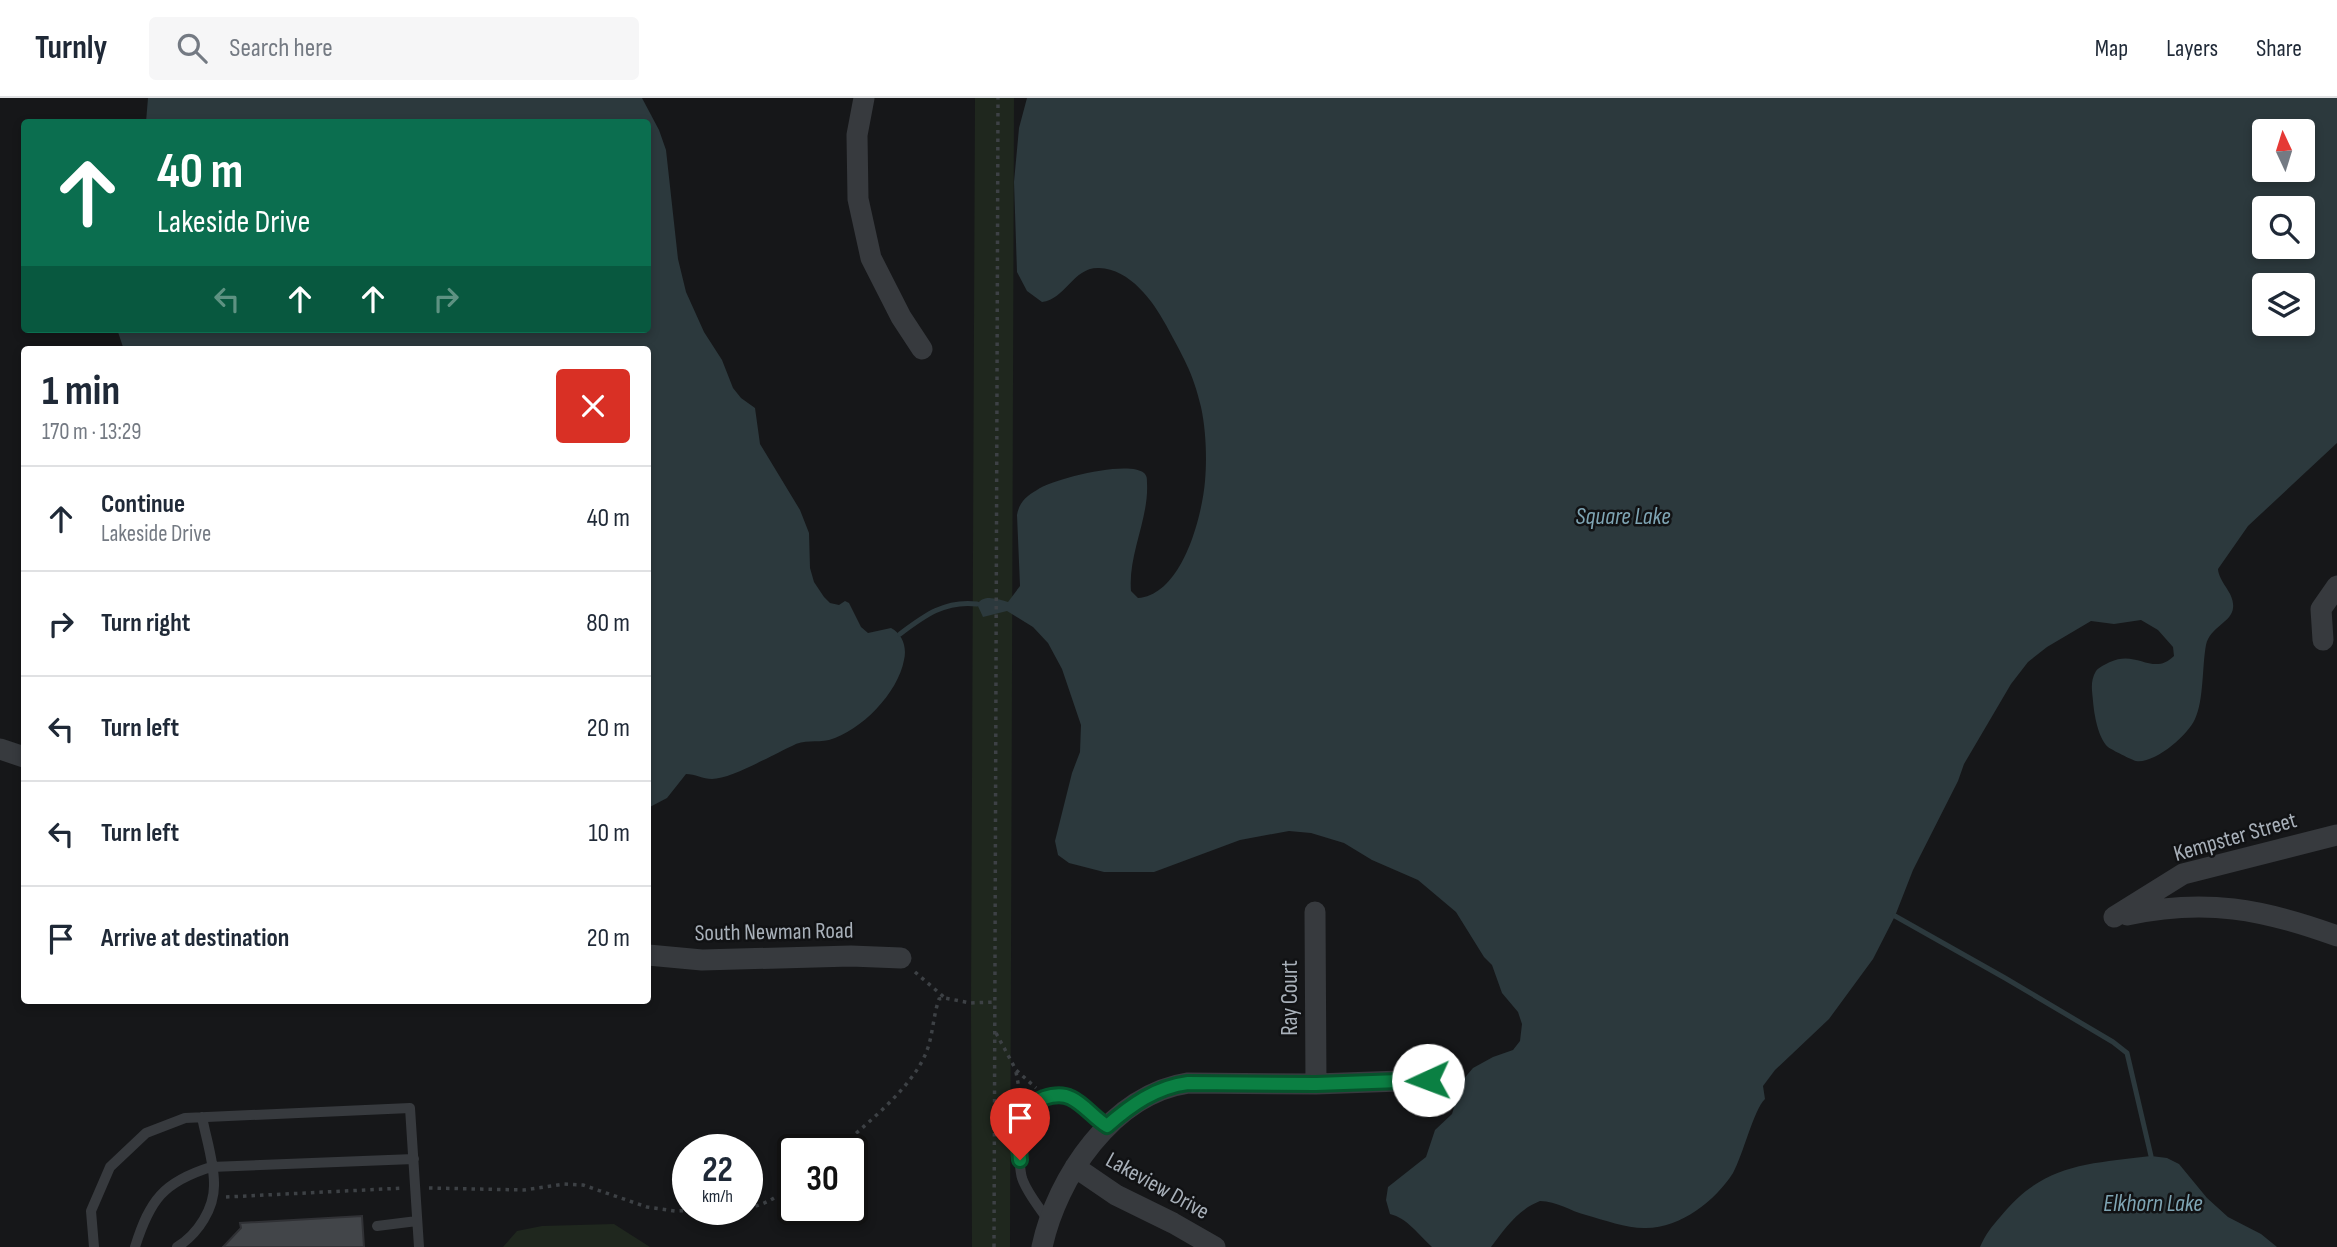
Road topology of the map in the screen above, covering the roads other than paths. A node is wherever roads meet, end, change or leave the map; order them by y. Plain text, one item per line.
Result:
1 (864, 98) edge
2 (922, 349) dead end
3 (2337, 586) edge
4 (2323, 640) dead end
5 (0, 749) edge
6 (21, 756) edge
7 (2337, 835) edge
8 (1315, 912) dead end
9 (2337, 936) edge
10 (651, 955) edge
11 (901, 958) road end
12 (1428, 1080) dead end
13 (1316, 1084) junction
14 (202, 1117) junction
15 (1107, 1126) junction
16 (414, 1159) junction
17 (211, 1167) junction
18 (1075, 1167) junction
19 (1048, 1220) junction
20 (417, 1221) junction
21 (377, 1226) dead end
22 (94, 1247) edge
23 (135, 1247) edge
24 (177, 1247) edge
25 (419, 1247) edge
26 (1042, 1247) edge
27 (1215, 1247) edge

1 - 2 street
3 - 4 street
5 - 6 street
7 - 9 street, Kempster Street
8 - 13 street, Ray Court
10 - 11 street, South Newman Road
12 - 13 street
13 - 15 street
14 - 16 lane
14 - 17 lane
14 - 22 lane
15 - 18 street
15 - 19 lane
16 - 17 lane
16 - 20 lane
17 - 23 lane
17 - 24 lane
18 - 19 street
18 - 27 street, Lakeview Drive
19 - 26 street
20 - 21 lane
20 - 25 lane

